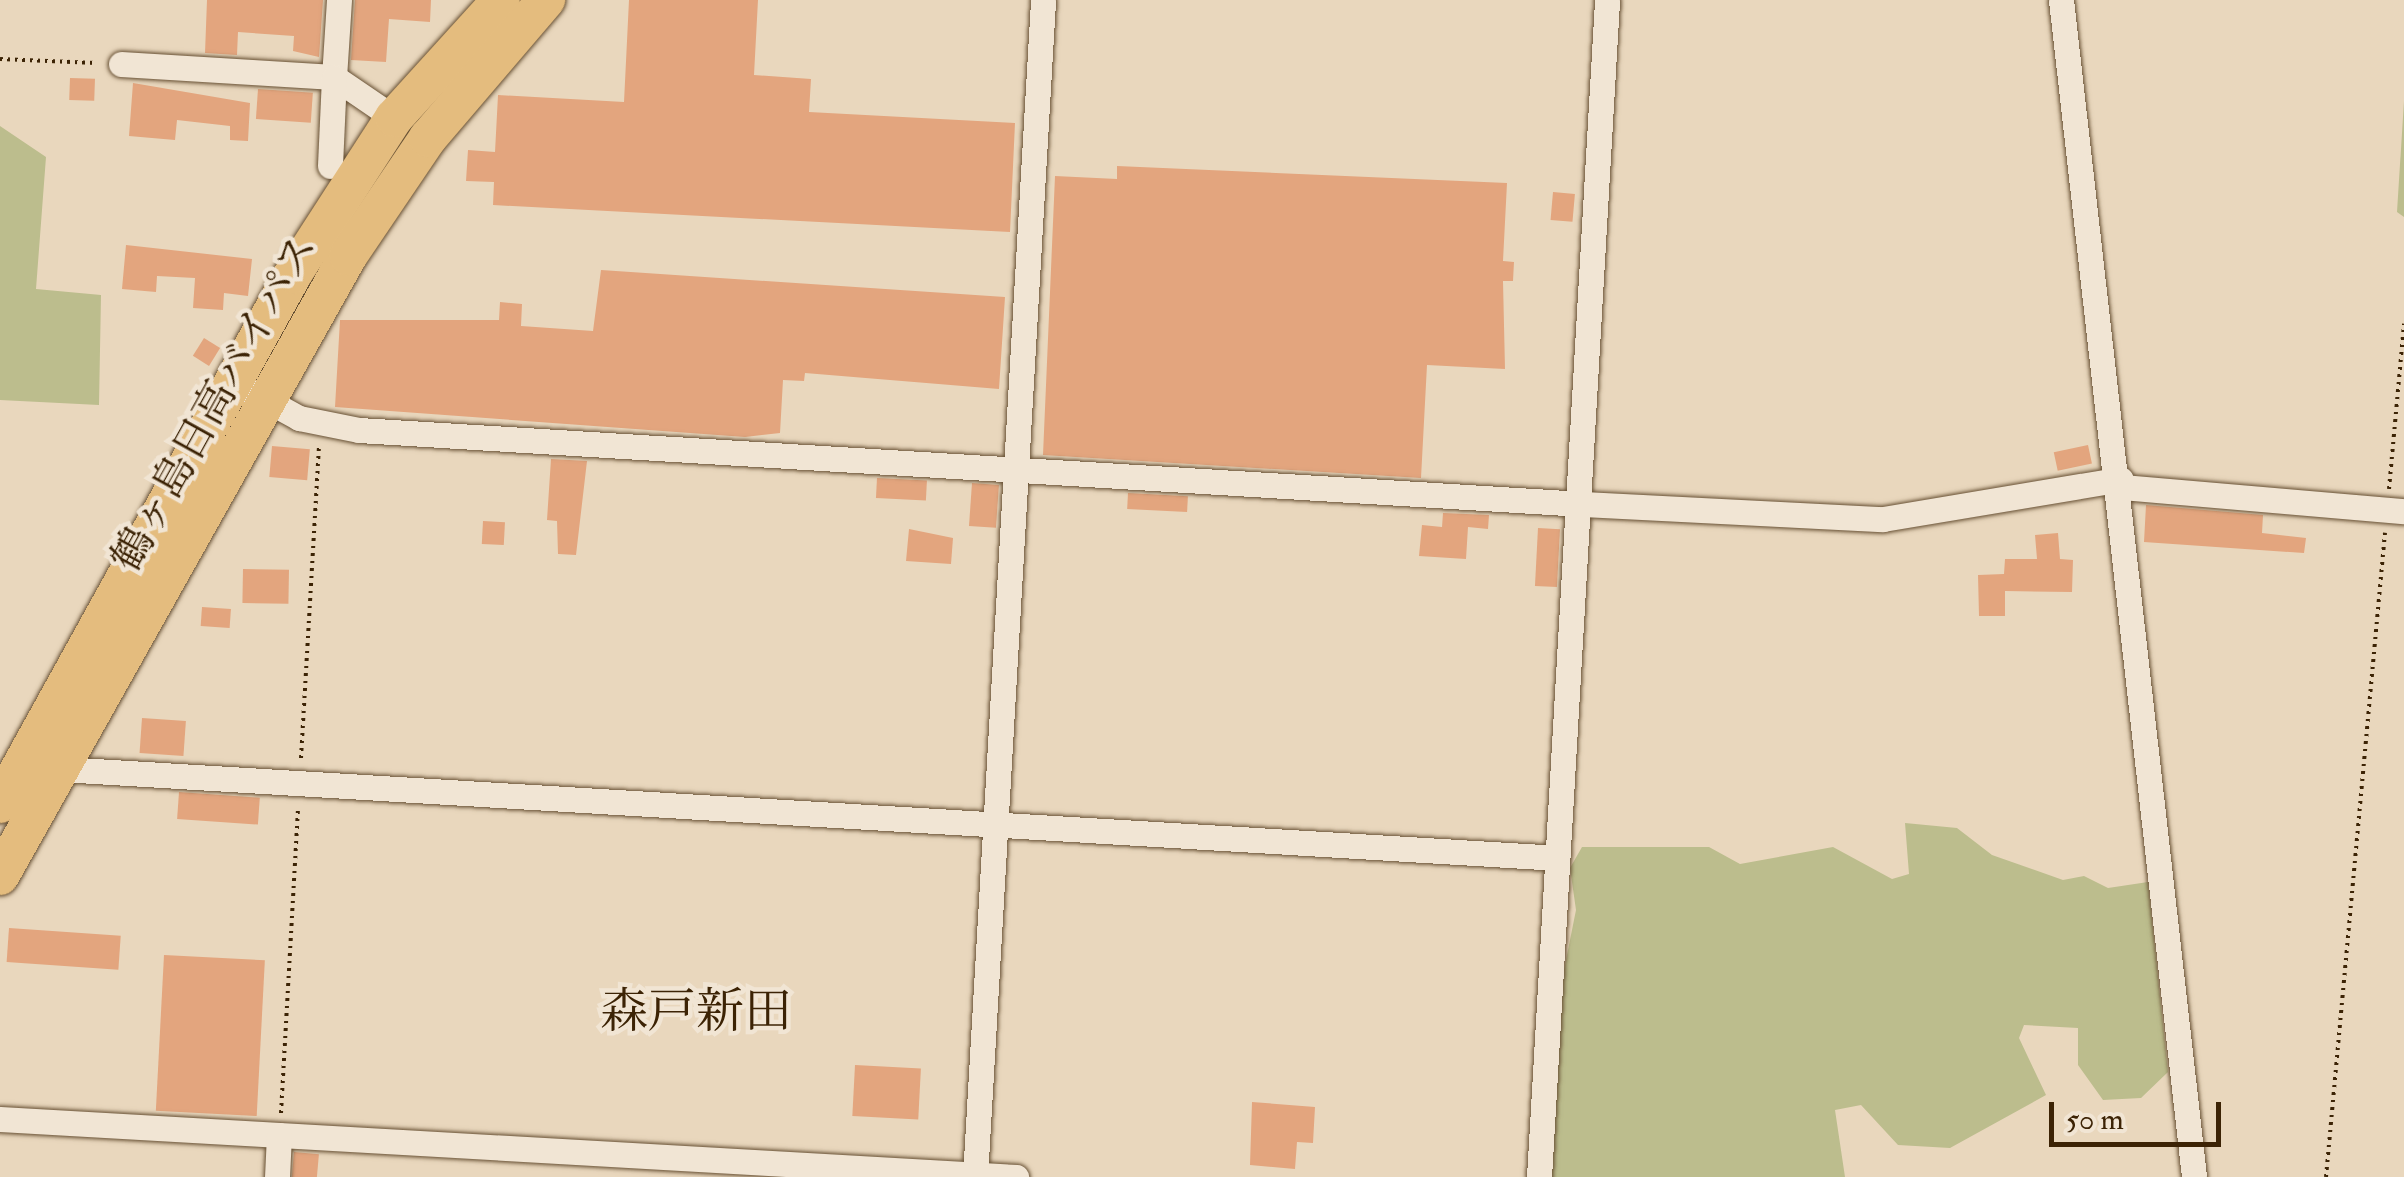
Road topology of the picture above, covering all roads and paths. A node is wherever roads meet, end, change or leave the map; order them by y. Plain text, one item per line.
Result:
1 (340, 0) edge
2 (501, 0) edge
3 (546, 0) edge
4 (1043, 0) edge
5 (1608, 0) edge
6 (2061, 0) edge
7 (0, 59) edge
8 (121, 64) joint
9 (334, 76) junction
10 (394, 118) junction
11 (330, 166) dead end
12 (2404, 324) edge
13 (252, 393) junction
14 (1018, 471) junction
15 (2122, 483) junction
16 (1583, 504) junction
17 (2395, 510) edge
18 (61, 769) junction
19 (0, 804) edge
20 (997, 825) junction
21 (1557, 858) junction
22 (0, 876) edge
23 (0, 1120) edge
24 (279, 1135) junction
25 (975, 1176) edge
26 (277, 1177) edge
27 (1016, 1177) edge
28 (1539, 1177) edge
29 (2194, 1177) edge
30 (2326, 1177) edge

1 - 9 street
2 - 10 highway, 鶴ヶ島日高バイパス
3 - 13 highway, 鶴ヶ島日高バイパス
4 - 14 street
5 - 16 street
6 - 15 street
7 - 8 path
8 - 9 street
9 - 10 street
9 - 11 street
10 - 13 highway, 鶴ヶ島日高バイパス
12 - 17 path
13 - 14 street
13 - 18 highway, 鶴ヶ島日高バイパス
13 - 19 highway, 鶴ヶ島日高バイパス
14 - 16 street
14 - 20 street
15 - 16 street
15 - 17 street
15 - 29 street
16 - 21 street
17 - 30 path
18 - 20 street
18 - 22 highway, 鶴ヶ島日高バイパス
20 - 21 street
20 - 25 street
21 - 28 street
23 - 24 street
24 - 25 street
24 - 26 street
25 - 27 street

